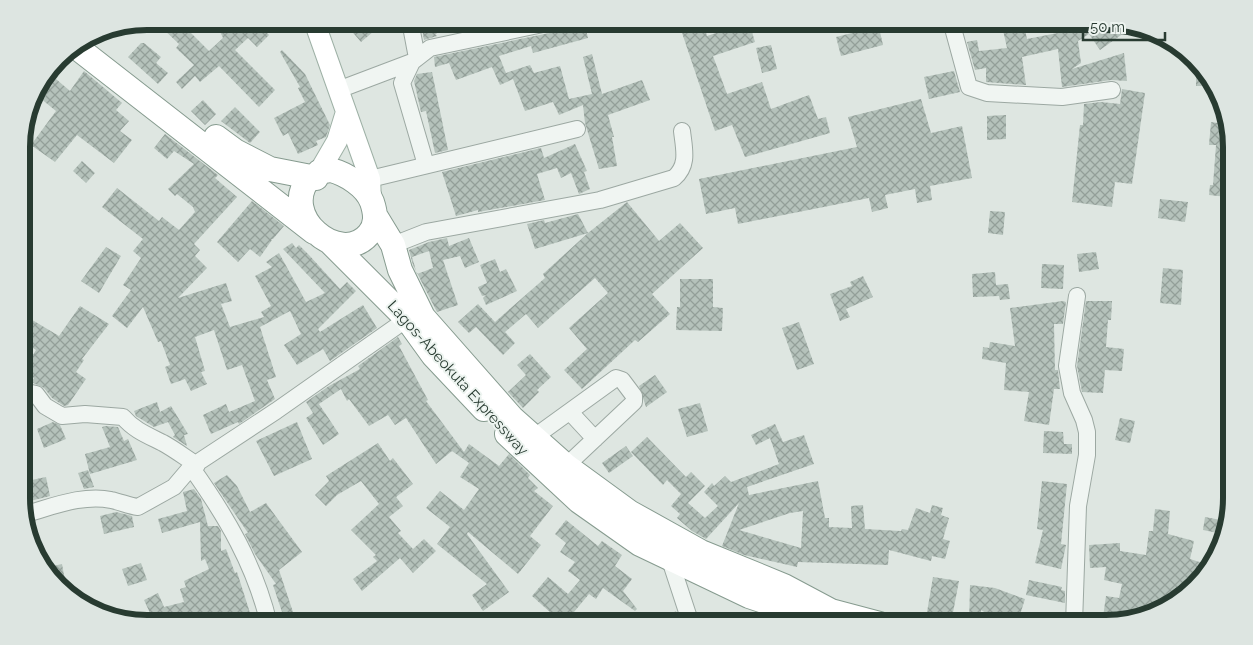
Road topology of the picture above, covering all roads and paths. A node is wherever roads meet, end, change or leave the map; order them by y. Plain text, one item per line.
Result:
1 (317, 30) edge
2 (411, 30) edge
3 (515, 30) edge
4 (958, 30) edge
5 (95, 42) edge
6 (81, 51) edge
7 (414, 60) junction
8 (338, 90) junction
9 (1112, 90) dead end
10 (346, 112) junction
11 (577, 129) dead end
12 (682, 131) dead end
13 (426, 165) junction
14 (318, 175) junction
15 (372, 198) junction
16 (322, 237) junction
17 (393, 245) junction
18 (1077, 296) dead end
19 (407, 319) junction
20 (30, 393) edge
21 (570, 412) junction
22 (534, 438) junction
23 (595, 439) junction
24 (194, 466) junction
25 (566, 466) junction
26 (31, 512) edge
27 (670, 560) junction
28 (266, 615) edge
29 (688, 615) edge
30 (806, 615) edge
31 (843, 615) edge
32 (1074, 615) edge

1 - 8 main road
2 - 7 street
3 - 7 street
4 - 9 street
5 - 14 highway
6 - 16 highway, Lagos-Abeokuta Expressway
7 - 8 street
7 - 13 street
8 - 10 main road
10 - 14 main road
10 - 15 main road
11 - 13 street
12 - 17 street
13 - 15 street
14 - 15 highway
14 - 16 highway
15 - 16 highway
15 - 17 highway, Lagos-Abeokuta Expressway
16 - 19 highway, Lagos-Abeokuta Expressway
17 - 22 highway, Lagos-Abeokuta Expressway
18 - 32 street
19 - 24 street
19 - 27 highway, Lagos-Abeokuta Expressway
20 - 24 street
21 - 22 street
21 - 23 street
21 - 23 street
22 - 25 highway, Lagos-Abeokuta Expressway
23 - 25 street
24 - 26 street
24 - 28 street
25 - 31 highway, Lagos-Abeokuta Expressway
27 - 29 street
27 - 30 highway, Lagos-Abeokuta Expressway

